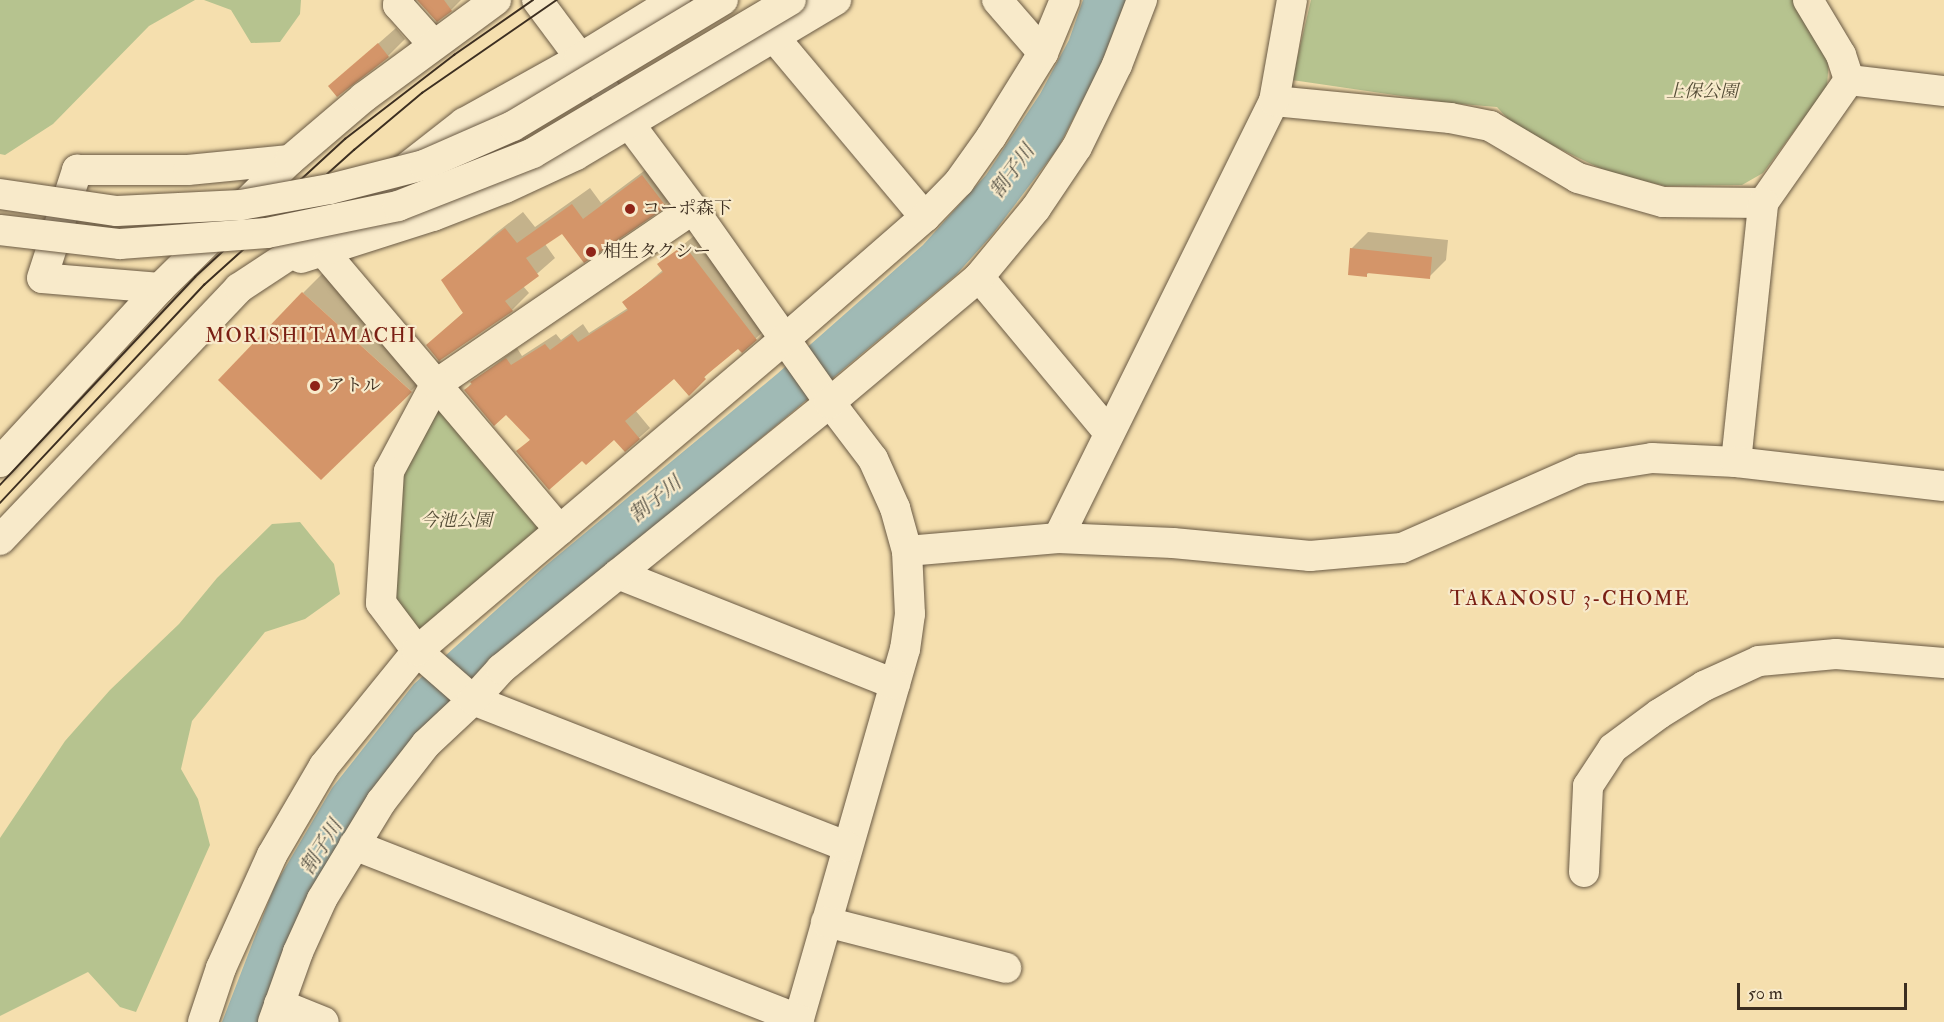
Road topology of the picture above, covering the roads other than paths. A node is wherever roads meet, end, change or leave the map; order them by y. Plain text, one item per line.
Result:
1 (399, 0) edge
2 (496, 0) edge
3 (537, 0) edge
4 (675, 0) edge
5 (723, 0) edge
6 (791, 0) edge
7 (836, 0) edge
8 (997, 0) edge
9 (1065, 0) edge
10 (1142, 0) edge
11 (1292, 0) edge
12 (1808, 0) edge
13 (773, 36) junction
14 (433, 44) junction
15 (1043, 53) junction
16 (579, 59) junction
17 (1849, 80) junction
18 (1944, 91) edge
19 (1274, 102) junction
20 (629, 125) junction
21 (290, 160) junction
22 (0, 194) edge
23 (1764, 203) junction
24 (693, 209) junction
25 (926, 217) junction
26 (0, 230) edge
27 (322, 251) junction
28 (979, 277) junction
29 (160, 288) junction
30 (239, 288) junction
31 (789, 344) junction
32 (435, 385) junction
33 (827, 399) junction
34 (1109, 433) junction
35 (0, 462) edge
36 (1736, 462) junction
37 (1944, 486) edge
38 (560, 530) junction
39 (1058, 538) junction
40 (0, 540) edge
41 (907, 551) junction
42 (618, 574) junction
43 (420, 654) junction
44 (1944, 663) edge
45 (895, 684) junction
46 (470, 698) junction
47 (354, 845) junction
48 (846, 846) junction
49 (1584, 872) dead end
50 (826, 922) junction
51 (1006, 968) dead end
52 (276, 1013) edge
53 (798, 1021) edge
54 (203, 1022) edge
55 (324, 1022) edge

1 - 14 street
2 - 14 street
3 - 16 street
4 - 16 street
5 - 22 street, bridge
6 - 26 street, bridge
7 - 13 street
8 - 15 street
9 - 15 street
10 - 28 street
11 - 19 street
12 - 17 street
13 - 20 street
13 - 25 street
14 - 21 street
15 - 25 street
16 - 20 street
16 - 30 street
17 - 18 street
17 - 23 street
19 - 23 street
19 - 34 street
20 - 24 street
20 - 27 street
21 - 29 street
21 - 29 street
23 - 36 street
24 - 31 street
24 - 32 street
25 - 31 street
27 - 30 street
27 - 32 street
28 - 33 street
28 - 34 street
29 - 35 street
30 - 40 street
31 - 33 street
31 - 38 street
32 - 38 street
32 - 43 street
33 - 41 street
33 - 42 street
34 - 39 street
36 - 37 street
36 - 39 street
38 - 43 street
39 - 41 street
41 - 45 street
42 - 45 street
42 - 46 street
43 - 46 street
43 - 54 street
44 - 49 street
45 - 48 street
46 - 47 street
46 - 48 street
47 - 52 street
47 - 53 street
48 - 50 street
50 - 51 street
50 - 53 street
52 - 55 street

